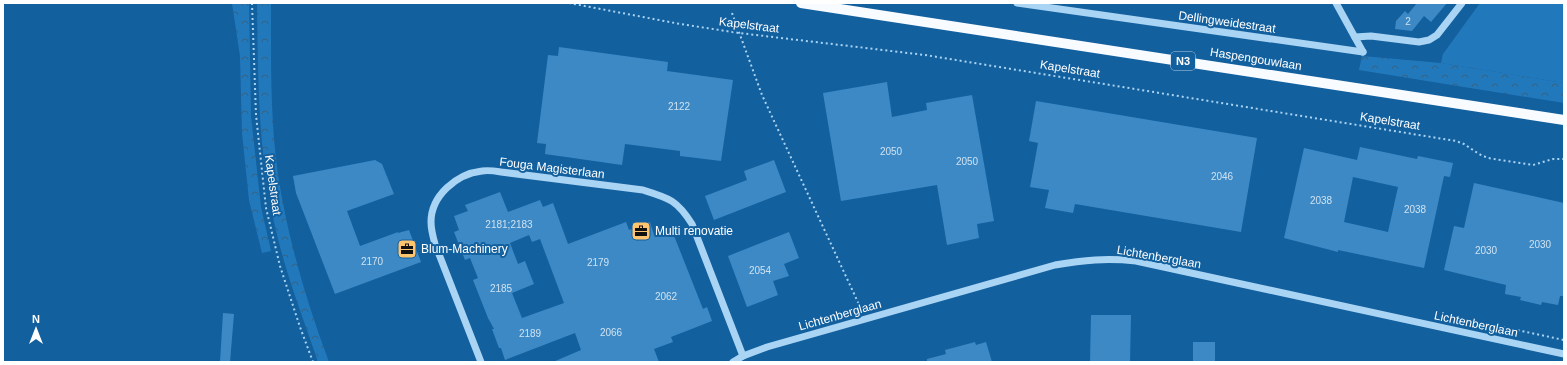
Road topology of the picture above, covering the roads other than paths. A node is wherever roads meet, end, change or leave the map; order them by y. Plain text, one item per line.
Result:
1 (801, 3) edge
2 (1018, 3) edge
3 (1336, 3) edge
4 (1462, 3) edge
5 (1355, 38) junction
6 (1564, 120) edge
7 (1564, 354) edge
8 (743, 356) junction
9 (481, 362) edge
10 (733, 362) edge

1 - 6 main road, Haspengouwlaan / N3
2 - 5 street, Dellingweidestraat
3 - 5 street
4 - 5 street
7 - 8 street, Lichtenberglaan
8 - 9 street, Fouga Magisterlaan
8 - 10 street, Lichtenberglaan

